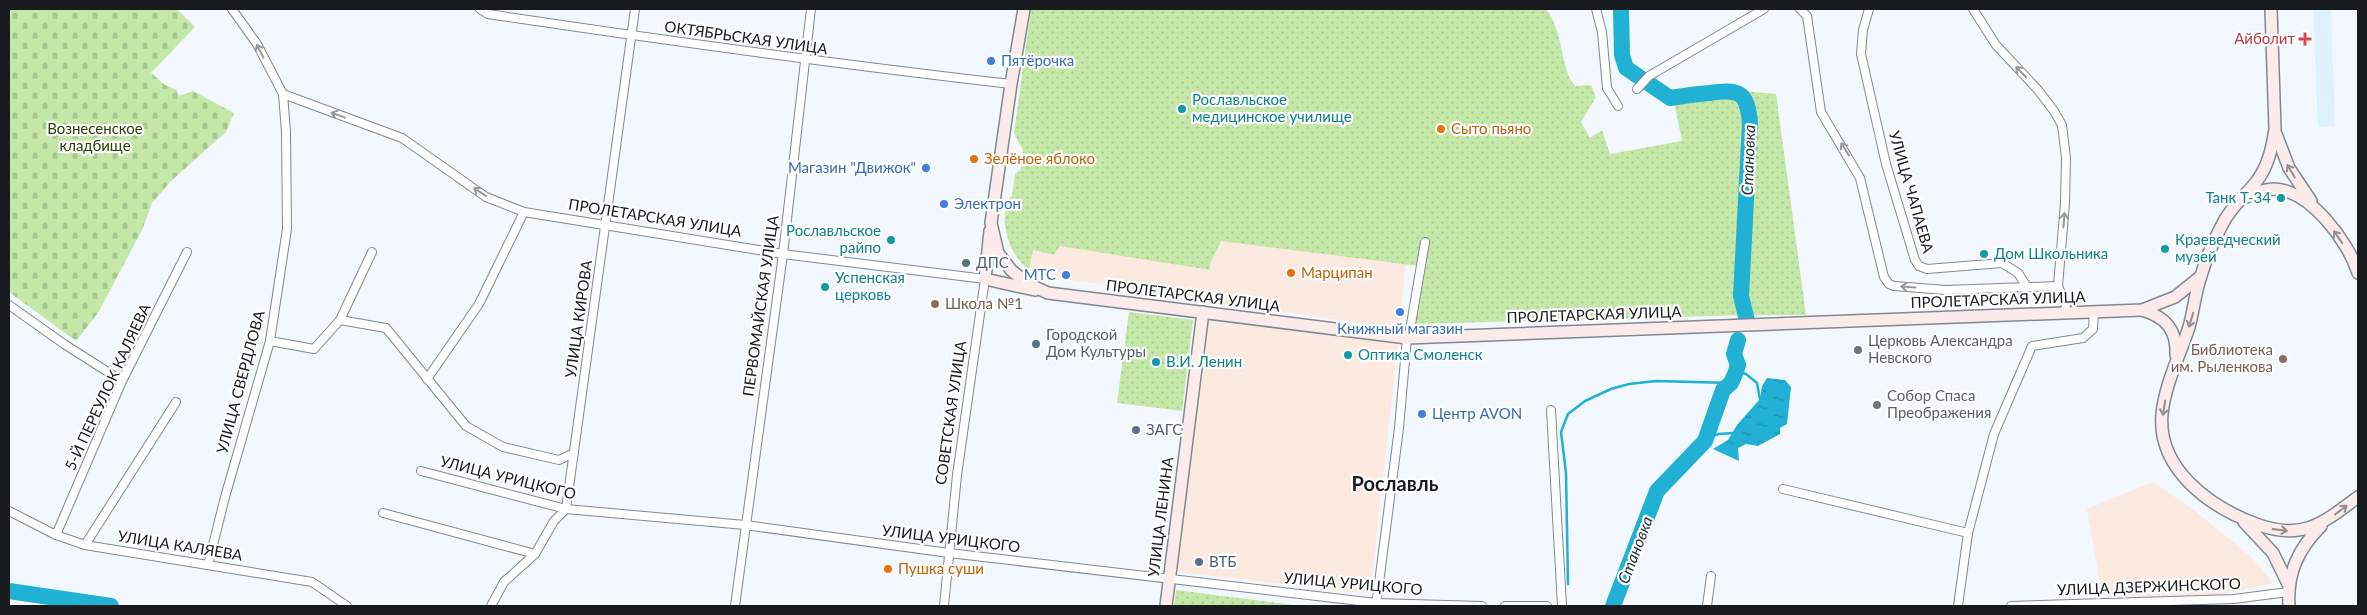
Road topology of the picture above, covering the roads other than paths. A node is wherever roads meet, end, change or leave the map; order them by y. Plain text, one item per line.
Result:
1 (232, 9) edge
2 (480, 9) edge
3 (635, 9) edge
4 (811, 9) edge
5 (1024, 9) edge
6 (1596, 9) edge
7 (1764, 9) edge
8 (1800, 9) edge
9 (1869, 9) edge
10 (1973, 9) edge
11 (2271, 9) edge
12 (632, 36) junction
13 (804, 60) junction
14 (1011, 84) junction
15 (1637, 89) dead end
16 (283, 94) junction
17 (1618, 106) dead end
18 (2275, 129) junction
19 (2240, 200) junction
20 (2316, 209) junction
21 (524, 212) junction
22 (991, 223) junction
23 (606, 226) junction
24 (1426, 242) dead end
25 (187, 252) dead end
26 (372, 252) dead end
27 (998, 253) joint
28 (783, 254) junction
29 (2358, 270) edge
30 (2200, 277) junction
31 (985, 279) junction
32 (2058, 286) junction
33 (2027, 287) junction
34 (1048, 293) junction
35 (9, 305) edge
36 (2142, 310) junction
37 (2094, 311) junction
38 (1203, 312) junction
39 (2065, 312) junction
40 (340, 320) junction
41 (1407, 338) junction
42 (270, 340) junction
43 (2176, 361) junction
44 (427, 379) junction
45 (122, 381) junction
46 (176, 402) dead end
47 (1551, 410) dead end
48 (574, 453) junction
49 (421, 471) dead end
50 (1783, 489) dead end
51 (2358, 497) edge
52 (566, 510) junction
53 (9, 511) edge
54 (383, 513) dead end
55 (2237, 516) junction
56 (2324, 522) junction
57 (745, 525) junction
58 (1968, 533) junction
59 (56, 535) junction
60 (85, 545) junction
61 (949, 553) junction
62 (535, 554) junction
63 (208, 565) junction
64 (1711, 576) dead end
65 (1169, 579) junction
66 (2288, 589) junction
67 (1376, 604) edge
68 (347, 606) edge
69 (491, 606) edge
70 (735, 606) edge
71 (944, 606) edge
72 (1166, 606) edge
73 (1482, 606) edge
74 (1505, 606) edge
75 (1547, 606) edge
76 (1562, 606) edge
77 (1707, 606) edge
78 (1958, 606) edge
79 (2011, 606) edge
80 (2289, 606) edge

16 -> 1 street, УЛИЦА СВЕРДЛОВА
2 - 12 street, ОКТЯБРЬСКАЯ УЛИЦА
3 - 12 street, УЛИЦА КИРОВА
4 - 13 street, ПЕРВОМАЙСКАЯ УЛИЦА
5 - 14 main road, СОВЕТСКАЯ УЛИЦА
6 - 17 street
7 - 15 street
33 -> 8 street
9 - 33 street, УЛИЦА ЧАПАЕВА
32 -> 10 street
11 - 18 main road
12 - 13 street, ОКТЯБРЬСКАЯ УЛИЦА
12 - 23 street, УЛИЦА КИРОВА
13 - 14 street, ОКТЯБРЬСКАЯ УЛИЦА
13 - 28 street, ПЕРВОМАЙСКАЯ УЛИЦА
14 - 22 main road, СОВЕТСКАЯ УЛИЦА
21 -> 16 street, ПРОЛЕТАРСКАЯ УЛИЦА
16 - 42 street, УЛИЦА СВЕРДЛОВА
18 - 19 main road
20 -> 18 main road
19 - 20 main road
19 - 30 main road
29 -> 20 main road
21 - 23 street, ПРОЛЕТАРСКАЯ УЛИЦА
21 - 44 street
22 - 27 main road, СОВЕТСКАЯ УЛИЦА
22 - 31 main road, СОВЕТСКАЯ УЛИЦА
23 - 28 street, ПРОЛЕТАРСКАЯ УЛИЦА
23 - 48 street, УЛИЦА КИРОВА
24 - 41 street
25 - 45 street, 5-Й ПЕРЕУЛОК КАЛЯЕВА
26 - 40 street
27 - 34 main road, ПРОЛЕТАРСКАЯ УЛИЦА
28 - 31 street, ПРОЛЕТАРСКАЯ УЛИЦА
28 - 57 street, ПЕРВОМАЙСКАЯ УЛИЦА
30 - 36 main road, ПРОЛЕТАРСКАЯ УЛИЦА
30 -> 43 main road
31 - 34 main road, ПРОЛЕТАРСКАЯ УЛИЦА
31 - 61 street, СОВЕТСКАЯ УЛИЦА
32 - 33 street
32 - 39 street
34 - 38 main road, ПРОЛЕТАРСКАЯ УЛИЦА
35 - 45 street
36 - 37 main road, ПРОЛЕТАРСКАЯ УЛИЦА
36 - 43 main road, ПРОЛЕТАРСКАЯ УЛИЦА
37 - 39 main road, ПРОЛЕТАРСКАЯ УЛИЦА
37 - 58 street
38 - 41 main road, ПРОЛЕТАРСКАЯ УЛИЦА
38 - 65 main road, УЛИЦА ЛЕНИНА
39 - 41 main road, ПРОЛЕТАРСКАЯ УЛИЦА
40 - 42 street
40 - 44 street
41 - 67 street
42 - 63 street, УЛИЦА СВЕРДЛОВА
43 -> 55 main road
44 - 48 street
45 - 59 street, 5-Й ПЕРЕУЛОК КАЛЯЕВА
46 - 60 street
47 - 76 street
48 - 52 street, УЛИЦА КИРОВА
49 - 52 street, УЛИЦА УРИЦКОГО
50 - 58 street
56 -> 51 main road
52 - 57 street, УЛИЦА УРИЦКОГО
52 - 62 street
53 - 59 street, УЛИЦА КАЛЯЕВА
54 - 62 street
55 -> 56 main road
55 - 66 main road
56 - 66 main road
57 - 61 street, УЛИЦА УРИЦКОГО
57 - 70 street, ПЕРВОМАЙСКАЯ УЛИЦА
58 - 78 street
59 - 60 street, УЛИЦА КАЛЯЕВА
60 - 63 street, УЛИЦА КАЛЯЕВА
61 - 65 street, УЛИЦА УРИЦКОГО
61 - 71 street, СОВЕТСКАЯ УЛИЦА
62 - 69 street
63 - 68 street, УЛИЦА КАЛЯЕВА
64 - 77 street
65 - 67 street, УЛИЦА УРИЦКОГО
65 - 72 main road, УЛИЦА ЛЕНИНА
66 - 79 street, УЛИЦА ДЗЕРЖИНСКОГО
66 - 80 main road
67 - 73 street, УЛИЦА УРИЦКОГО
74 - 75 street

